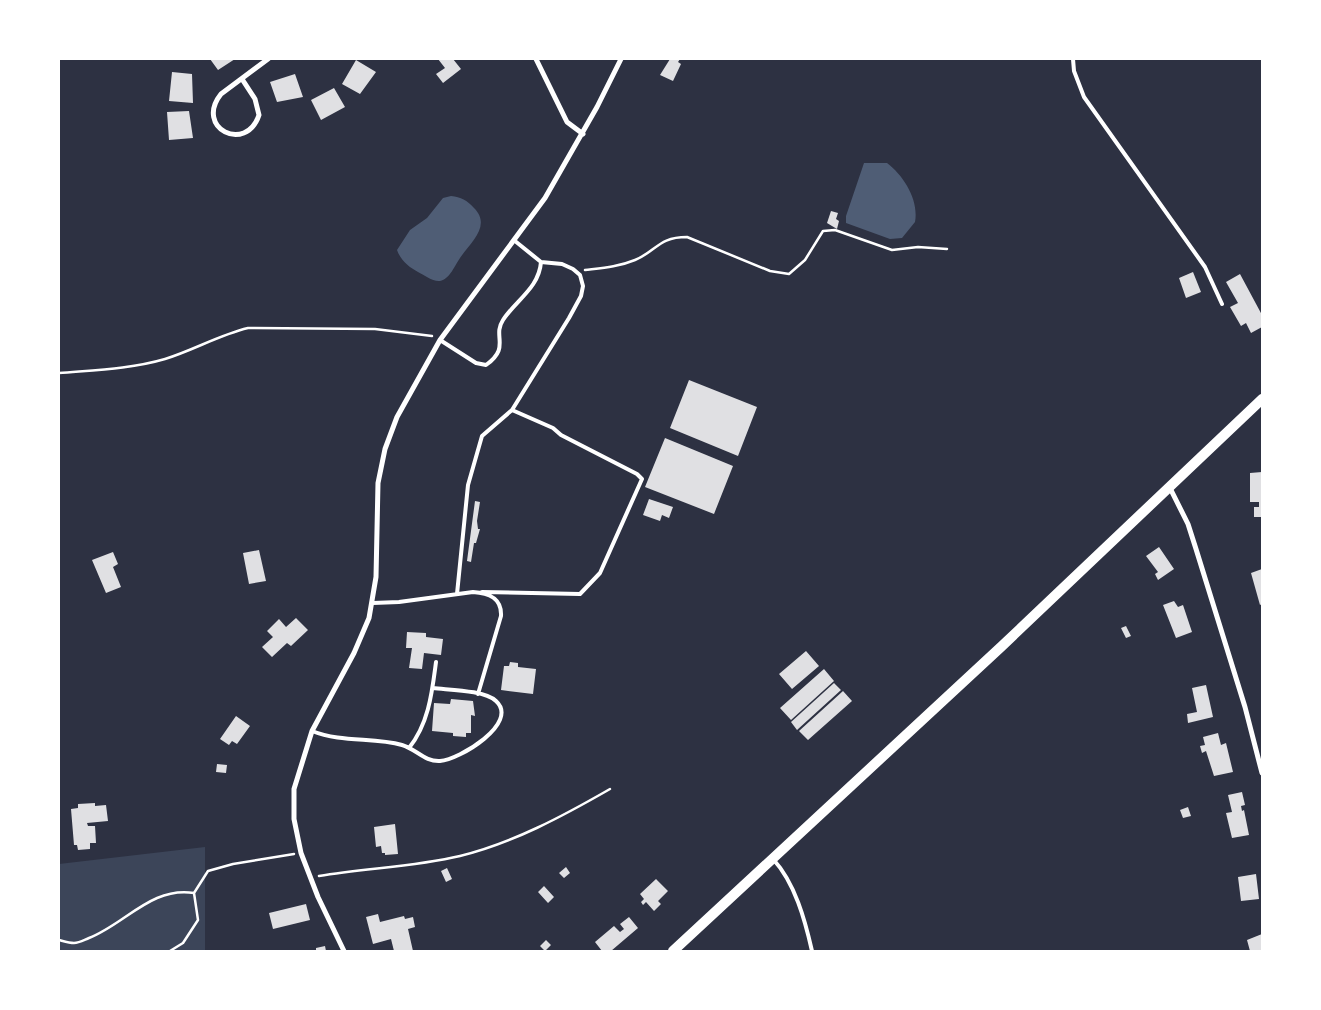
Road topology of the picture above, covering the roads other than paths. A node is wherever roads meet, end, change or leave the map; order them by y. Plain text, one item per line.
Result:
1 (268, 59) edge
2 (536, 59) edge
3 (621, 59) edge
4 (1072, 59) edge
5 (242, 79) junction
6 (582, 134) junction
7 (515, 241) junction
8 (541, 262) junction
9 (1222, 304) dead end
10 (440, 340) junction
11 (1262, 399) edge
12 (512, 410) junction
13 (1170, 488) junction
14 (482, 592) junction
15 (457, 594) junction
16 (373, 603) junction
17 (436, 662) dead end
18 (433, 688) junction
19 (478, 694) junction
20 (312, 731) junction
21 (410, 748) junction
22 (1262, 773) edge
23 (772, 859) junction
24 (344, 951) edge
25 (673, 951) edge
26 (812, 951) edge

1 - 5 street
2 - 6 street
3 - 6 street
4 - 9 lane
5 - 5 street
6 - 7 street
7 - 8 lane
7 - 10 street
8 - 10 lane
8 - 12 lane
10 - 16 street
11 - 13 main road
12 - 14 lane
12 - 15 lane
13 - 22 street
13 - 23 main road
14 - 15 lane
14 - 19 lane
15 - 16 lane
16 - 20 street
17 - 18 lane
18 - 19 lane
18 - 21 lane
19 - 21 lane
20 - 21 lane
20 - 24 street
23 - 25 main road
23 - 26 lane

